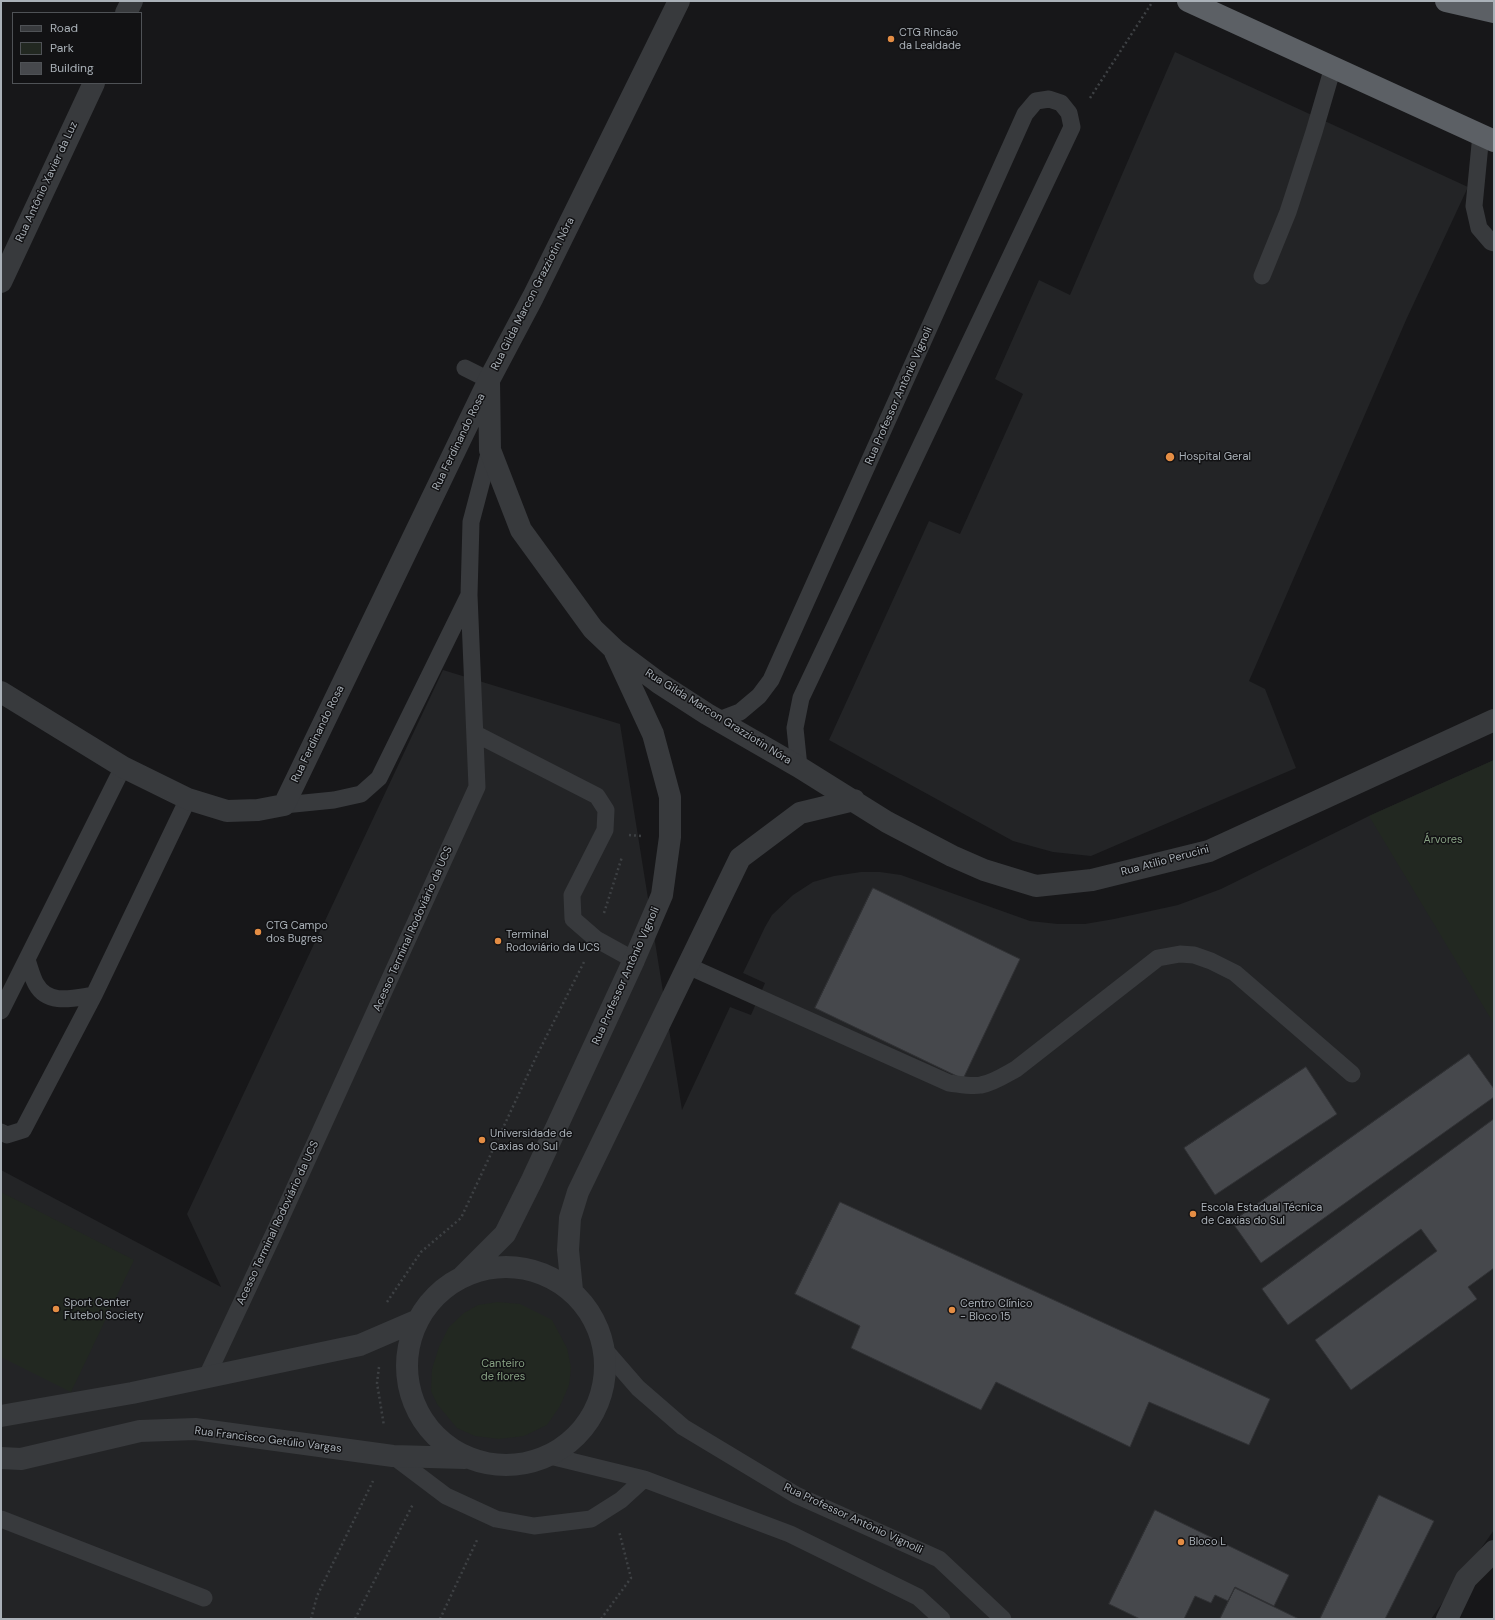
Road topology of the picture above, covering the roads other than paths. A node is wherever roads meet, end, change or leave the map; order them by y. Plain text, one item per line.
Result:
1 (132, 1) edge
2 (679, 1) edge
3 (1188, 1) edge
4 (1446, 1) edge
5 (126, 12) edge
6 (1494, 12) edge
7 (1333, 67) junction
8 (94, 84) edge
9 (1487, 137) edge
10 (1494, 243) edge
11 (1262, 276) dead end
12 (1, 282) edge
13 (465, 368) dead end
14 (488, 380) junction
15 (490, 450) junction
16 (469, 595) junction
17 (614, 650) junction
18 (1, 692) edge
19 (719, 720) junction
20 (1494, 720) edge
21 (476, 734) junction
22 (123, 767) junction
23 (799, 767) junction
24 (188, 799) junction
25 (854, 800) junction
26 (284, 806) junction
27 (27, 960) junction
28 (634, 960) junction
29 (688, 966) junction
30 (94, 995) junction
31 (1, 1012) edge
32 (1352, 1074) dead end
33 (1, 1132) edge
34 (463, 1276) junction
35 (572, 1290) junction
36 (418, 1320) junction
37 (605, 1350) junction
38 (206, 1378) junction
39 (1, 1416) edge
40 (393, 1456) junction
41 (550, 1456) junction
42 (1, 1458) edge
43 (466, 1458) junction
44 (644, 1479) junction
45 (1, 1519) edge
46 (1494, 1551) edge
47 (204, 1598) dead end
48 (942, 1619) edge
49 (1003, 1619) edge
50 (1446, 1619) edge

1 - 5 street
2 - 14 street, Rua Gilda Marcon Grazziotin Nóra
3 - 7 highway
4 - 6 highway
7 - 9 highway
7 - 11 lane
8 - 12 street, Rua Antônio Xavier da Luz
9 - 10 lane
13 - 14 lane
14 - 15 street, Rua Gilda Marcon Grazziotin Nóra
14 - 26 street, Rua Ferdinando Rosa
15 - 16 lane, Acesso Terminal Rodoviário da UCS
15 - 17 street, Rua Gilda Marcon Grazziotin Nóra
16 - 21 lane, Acesso Terminal Rodoviário da UCS
16 - 26 lane
17 - 19 street, Rua Gilda Marcon Grazziotin Nóra
17 - 28 street, Rua Professor Antônio Vignoli
18 - 22 street
19 - 23 street, Rua Gilda Marcon Grazziotin Nóra
19 - 23 lane, Rua Professor Antônio Vignoli
20 - 25 street, Rua Atilio Perucini
21 - 28 lane
21 - 38 lane, Acesso Terminal Rodoviário da UCS
22 - 24 street
22 - 27 lane
23 - 25 street, Rua Gilda Marcon Grazziotin Nóra
24 - 26 street
24 - 30 lane
25 - 29 street
27 - 30 lane
27 - 31 lane
28 - 34 street, Rua Professor Antônio Vignoli
29 - 32 lane
29 - 35 street
30 - 33 lane
34 - 35 street
34 - 36 street
35 - 37 street
36 - 38 street
36 - 43 street
37 - 41 street
37 - 49 lane, Rua Professor Antônio Vignolli
38 - 39 street
40 - 42 street, Rua Francisco Getúlio Vargas
40 - 43 street, Rua Francisco Getúlio Vargas
40 - 44 lane
41 - 43 street
41 - 44 lane
44 - 48 lane
45 - 47 lane
46 - 50 street

